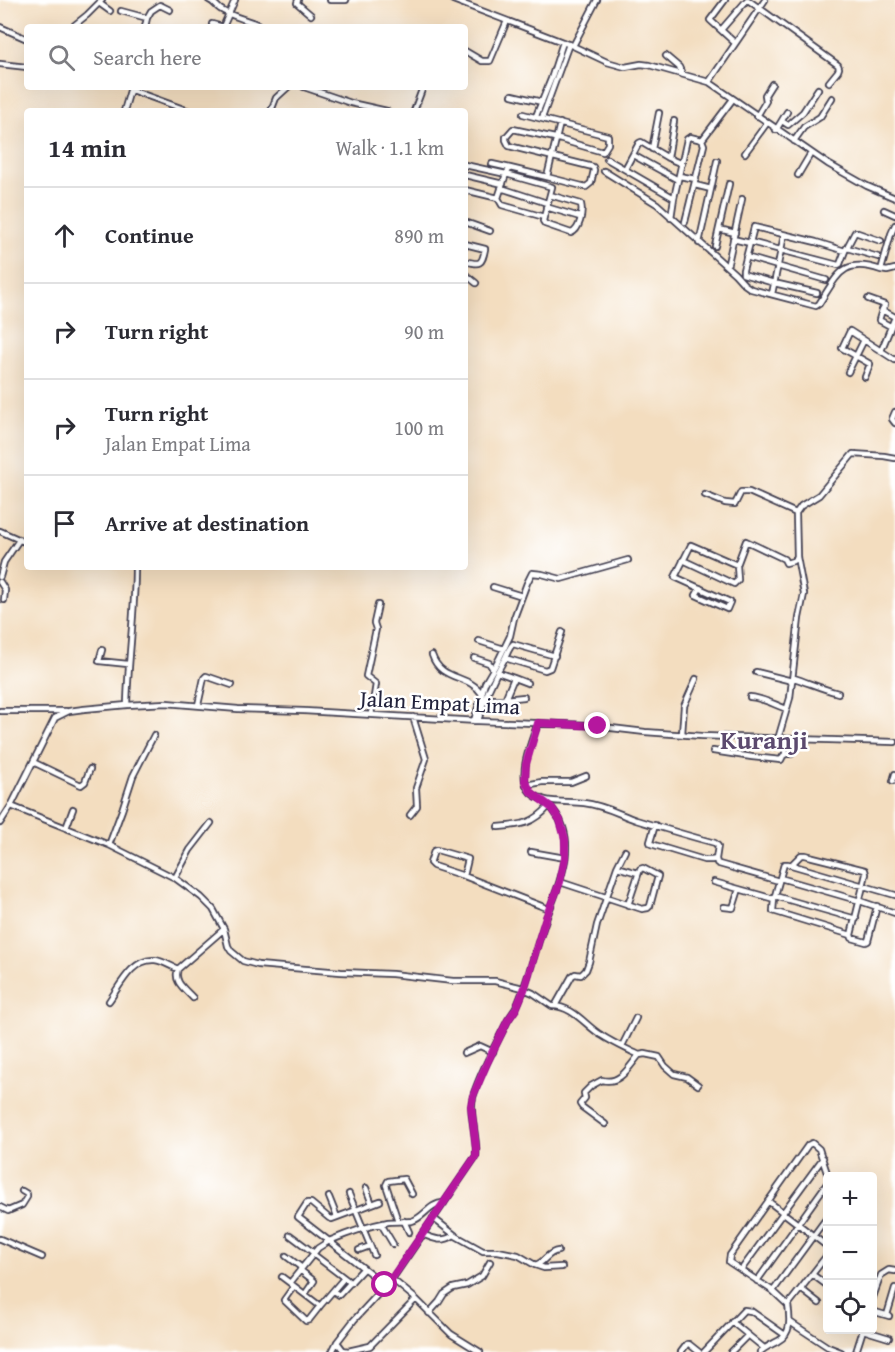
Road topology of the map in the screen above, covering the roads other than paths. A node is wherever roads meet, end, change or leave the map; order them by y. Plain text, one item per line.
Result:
1 (209, 0) edge
2 (235, 0) edge
3 (298, 0) edge
4 (330, 0) edge
5 (346, 0) edge
6 (453, 0) edge
7 (597, 0) edge
8 (725, 0) edge
9 (747, 0) edge
10 (765, 0) edge
11 (100, 2) edge
12 (160, 2) edge
13 (760, 9) junction
14 (171, 10) dead end
15 (110, 11) dead end
16 (121, 11) dead end
17 (229, 13) junction
18 (311, 15) dead end
19 (147, 18) junction
20 (507, 21) junction
21 (76, 24) edge
22 (146, 24) edge
23 (224, 24) edge
24 (257, 24) dead end
25 (0, 27) edge
26 (722, 30) junction
27 (24, 38) edge
28 (735, 43) junction
29 (568, 44) junction
30 (468, 53) edge
31 (666, 56) dead end
32 (0, 64) edge
33 (24, 67) edge
34 (682, 74) junction
35 (829, 81) dead end
36 (709, 82) junction
37 (772, 84) dead end
38 (818, 89) dead end
39 (131, 90) edge
40 (134, 90) edge
41 (285, 90) edge
42 (313, 90) edge
43 (422, 90) edge
44 (512, 95) dead end
45 (832, 98) dead end
46 (733, 99) junction
47 (542, 102) junction
48 (125, 108) edge
49 (181, 108) edge
50 (271, 108) edge
51 (374, 108) edge
52 (415, 108) edge
53 (787, 112) dead end
54 (659, 113) dead end
55 (523, 114) dead end
56 (757, 116) junction
57 (539, 117) junction
58 (674, 121) dead end
59 (782, 121) junction
60 (560, 123) junction
61 (767, 123) junction
62 (776, 130) junction
63 (555, 138) junction
64 (702, 140) junction
65 (794, 141) junction
66 (652, 149) junction
67 (745, 153) dead end
68 (811, 153) junction
69 (633, 154) junction
70 (551, 157) junction
71 (668, 158) junction
72 (607, 159) dead end
73 (717, 161) dead end
74 (492, 164) dead end
75 (682, 164) junction
76 (468, 166) edge
77 (510, 168) junction
78 (625, 169) junction
79 (604, 171) dead end
80 (506, 174) junction
81 (798, 175) dead end
82 (468, 176) edge
83 (547, 177) junction
84 (679, 178) junction
85 (695, 182) junction
86 (729, 184) dead end
87 (502, 186) junction
88 (711, 189) junction
89 (468, 191) edge
90 (550, 195) junction
91 (498, 198) junction
92 (674, 198) junction
93 (895, 198) edge
94 (742, 199) dead end
95 (547, 205) junction
96 (884, 210) dead end
97 (895, 215) edge
98 (544, 216) junction
99 (580, 217) junction
100 (670, 218) junction
101 (686, 222) dead end
102 (468, 223) edge
103 (895, 225) edge
104 (719, 229) junction
105 (490, 231) dead end
106 (784, 235) junction
107 (734, 236) junction
108 (881, 241) dead end
109 (699, 243) junction
110 (750, 243) junction
111 (468, 245) edge
112 (715, 246) dead end
113 (485, 249) junction
114 (846, 249) junction
115 (782, 250) junction
116 (492, 251) dead end
117 (746, 257) junction
118 (878, 257) dead end
119 (468, 262) edge
120 (728, 263) dead end
121 (778, 265) junction
122 (895, 269) edge
123 (881, 270) junction
124 (468, 276) edge
125 (826, 280) dead end
126 (477, 283) dead end
127 (774, 284) junction
128 (817, 293) dead end
129 (772, 294) junction
130 (868, 299) dead end
131 (882, 310) junction
132 (895, 317) edge
133 (890, 326) junction
134 (864, 340) junction
135 (881, 351) junction
136 (855, 355) junction
137 (895, 360) edge
138 (848, 372) dead end
139 (865, 377) dead end
140 (895, 412) edge
141 (895, 423) edge
142 (895, 458) edge
143 (705, 495) dead end
144 (796, 513) junction
145 (0, 531) edge
146 (19, 540) junction
147 (24, 542) edge
148 (797, 557) junction
149 (628, 560) dead end
150 (683, 560) junction
151 (737, 565) junction
152 (135, 570) edge
153 (0, 580) edge
154 (493, 587) dead end
155 (700, 588) junction
156 (522, 596) junction
157 (4, 600) dead end
158 (378, 605) dead end
159 (562, 632) dead end
160 (480, 641) dead end
161 (504, 649) junction
162 (102, 650) dead end
163 (432, 655) dead end
164 (555, 656) junction
165 (474, 658) dead end
166 (505, 658) junction
167 (128, 664) junction
168 (495, 670) junction
169 (756, 672) dead end
170 (514, 678) junction
171 (696, 679) dead end
172 (792, 681) junction
173 (527, 683) dead end
174 (232, 685) dead end
175 (838, 693) dead end
176 (483, 697) junction
177 (524, 697) dead end
178 (750, 698) dead end
179 (505, 699) junction
180 (127, 705) junction
181 (198, 705) junction
182 (787, 710) junction
183 (0, 711) edge
184 (69, 711) junction
185 (370, 715) junction
186 (413, 717) junction
187 (476, 721) junction
188 (538, 723) junction
189 (682, 734) junction
190 (154, 735) dead end
191 (778, 739) junction
192 (788, 739) junction
193 (895, 742) edge
194 (712, 751) dead end
195 (33, 762) junction
196 (90, 770) dead end
197 (895, 774) edge
198 (586, 776) dead end
199 (893, 781) dead end
200 (526, 785) junction
201 (541, 798) junction
202 (10, 806) junction
203 (549, 806) junction
204 (73, 809) dead end
205 (410, 815) dead end
206 (0, 823) edge
207 (211, 823) dead end
208 (655, 825) junction
209 (498, 827) dead end
210 (66, 828) junction
211 (109, 845) junction
212 (625, 851) dead end
213 (531, 852) dead end
214 (565, 858) junction
215 (716, 859) junction
216 (791, 865) junction
217 (618, 867) junction
218 (638, 873) junction
219 (464, 876) junction
220 (175, 878) junction
221 (779, 879) junction
222 (560, 882) junction
223 (714, 882) dead end
224 (863, 886) junction
225 (739, 889) junction
226 (895, 895) edge
227 (775, 897) junction
228 (607, 898) junction
229 (860, 901) junction
230 (628, 905) junction
231 (877, 906) junction
232 (724, 907) dead end
233 (549, 909) junction
234 (895, 913) edge
235 (856, 919) junction
236 (224, 929) junction
237 (851, 935) junction
238 (178, 969) junction
239 (524, 990) junction
240 (193, 998) dead end
241 (109, 1001) dead end
242 (555, 1005) junction
243 (636, 1018) dead end
244 (622, 1046) junction
245 (493, 1052) junction
246 (464, 1053) dead end
247 (639, 1055) junction
248 (698, 1085) dead end
249 (605, 1124) dead end
250 (823, 1158) junction
251 (827, 1172) edge
252 (366, 1188) dead end
253 (823, 1189) edge
254 (22, 1191) dead end
255 (349, 1194) dead end
256 (412, 1194) dead end
257 (329, 1197) dead end
258 (380, 1201) dead end
259 (768, 1201) junction
260 (444, 1203) junction
261 (372, 1204) junction
262 (0, 1208) edge
263 (355, 1210) junction
264 (782, 1212) junction
265 (337, 1217) junction
266 (433, 1218) junction
267 (401, 1221) junction
268 (823, 1223) edge
269 (381, 1224) junction
270 (798, 1224) junction
271 (362, 1228) junction
272 (409, 1232) dead end
273 (422, 1234) junction
274 (290, 1235) dead end
275 (454, 1235) junction
276 (814, 1236) junction
277 (0, 1239) edge
278 (328, 1241) junction
279 (823, 1242) edge
280 (393, 1244) dead end
281 (370, 1246) junction
282 (360, 1250) dead end
283 (558, 1251) dead end
284 (313, 1254) junction
285 (374, 1255) dead end
286 (286, 1256) dead end
287 (42, 1257) dead end
288 (489, 1262) dead end
289 (823, 1263) edge
290 (535, 1265) junction
291 (562, 1267) dead end
292 (301, 1269) junction
293 (363, 1269) junction
294 (741, 1270) junction
295 (895, 1271) edge
296 (813, 1275) junction
297 (282, 1277) dead end
298 (344, 1278) junction
299 (392, 1278) junction
300 (757, 1281) junction
301 (823, 1282) edge
302 (351, 1283) junction
303 (292, 1285) junction
304 (385, 1285) junction
305 (877, 1288) edge
306 (895, 1288) edge
307 (801, 1289) junction
308 (333, 1291) junction
309 (773, 1292) junction
310 (305, 1294) junction
311 (417, 1299) junction
312 (819, 1303) dead end
313 (788, 1305) junction
314 (320, 1306) junction
315 (877, 1312) edge
316 (429, 1313) junction
317 (732, 1322) junction
318 (791, 1323) junction
319 (862, 1334) edge
320 (876, 1334) edge
321 (748, 1335) junction
322 (785, 1335) junction
323 (889, 1338) dead end
324 (375, 1341) junction
325 (337, 1342) junction
326 (762, 1350) edge
327 (332, 1352) edge
328 (371, 1352) edge
329 (480, 1352) edge
330 (681, 1352) edge
331 (699, 1352) edge
332 (704, 1352) edge
333 (731, 1352) edge
334 (841, 1352) edge
335 (856, 1352) edge

1 - 17 street
2 - 17 street
3 - 18 street
4 - 5 street
6 - 20 street
7 - 29 street
8 - 26 street
9 - 13 street
9 - 26 street
10 - 13 street
11 - 15 street
11 - 21 street
12 - 14 street
12 - 19 street
13 - 28 street
13 - 35 street
16 - 19 street
17 - 23 street
17 - 24 street
19 - 22 street
20 - 29 street
20 - 30 street
25 - 27 street
26 - 28 street
28 - 36 street
29 - 34 street
29 - 47 street
29 - 57 street
31 - 34 street
32 - 33 street
34 - 36 street
36 - 46 street
37 - 56 street
38 - 59 street
39 - 48 street
40 - 49 street
41 - 50 street
42 - 51 street
43 - 52 street
44 - 47 street
45 - 65 street
46 - 56 street
46 - 64 street
47 - 57 street
53 - 59 street
54 - 66 street
55 - 57 street
56 - 61 street
57 - 60 street
58 - 71 street
59 - 62 street
60 - 63 street
60 - 63 street
61 - 62 street
61 - 67 street
62 - 65 street
63 - 70 street
63 - 70 street
64 - 75 street
64 - 85 street
65 - 68 street
66 - 69 street
66 - 71 street
68 - 81 street
68 - 93 street
69 - 78 street
69 - 84 street
70 - 83 street
70 - 83 street
71 - 75 street
72 - 78 street
73 - 88 street
74 - 77 street
75 - 84 street
76 - 80 street
77 - 80 street
77 - 83 street
78 - 92 street
79 - 100 street
80 - 87 street
80 - 90 street
82 - 87 street
84 - 85 street
84 - 92 street
85 - 88 street
85 - 101 street
86 - 104 street
87 - 91 street
87 - 95 street
88 - 109 street
89 - 91 street
90 - 95 street
90 - 99 street
91 - 98 street
92 - 100 street
94 - 107 street
95 - 98 street
95 - 99 street
96 - 97 street
98 - 99 street
100 - 109 street
102 - 105 street
103 - 123 street
104 - 107 street
104 - 112 street
106 - 110 street
106 - 114 street
106 - 115 street
107 - 110 street
107 - 120 street
108 - 114 street
109 - 129 street
110 - 115 street
110 - 117 street
111 - 113 street
113 - 116 street
113 - 119 street
114 - 115 street
114 - 118 street
115 - 121 street
117 - 121 street
117 - 127 street
121 - 125 street
121 - 127 street
122 - 123 street
123 - 129 street
124 - 126 street
127 - 128 street
127 - 129 street
130 - 131 street
131 - 132 street
131 - 133 street
132 - 133 street
133 - 135 street
134 - 135 street
134 - 136 street
134 - 136 street
135 - 137 street
136 - 138 street
136 - 139 street
140 - 141 street
142 - 144 street
143 - 144 street
144 - 148 street
145 - 146 street
146 - 147 street
146 - 153 street
148 - 151 street
148 - 172 street
149 - 156 street
150 - 151 street
150 - 151 street
150 - 155 street
152 - 167 street
153 - 157 street
154 - 156 street
155 - 155 street
156 - 161 street
158 - 185 street
159 - 164 street
160 - 161 street
161 - 168 street
162 - 167 street
163 - 176 street
164 - 166 street
164 - 166 street
165 - 168 street
166 - 168 street
167 - 180 street
168 - 170 street
168 - 176 street
169 - 172 street
170 - 173 street
170 - 179 street
171 - 189 street
172 - 175 street
172 - 182 street
174 - 181 street
176 - 179 street
176 - 187 street
177 - 179 street
178 - 182 street
180 - 181 street, Jalan Empat Lima
180 - 184 street, Jalan Empat Lima
181 - 185 street, Jalan Empat Lima
182 - 191 street
183 - 184 street, Jalan Empat Lima
184 - 195 street
185 - 186 street, Jalan Empat Lima
186 - 187 street, Jalan Empat Lima
186 - 205 street
187 - 188 street, Jalan Empat Lima
188 - 189 street, Jalan Empat Lima
188 - 200 street
189 - 191 street, Jalan Empat Lima
190 - 211 street
191 - 192 street, Jalan Empat Lima
192 - 193 street, Jalan Empat Lima
192 - 194 street
195 - 196 street
195 - 202 street
197 - 199 street
198 - 200 street
200 - 201 street
201 - 203 street
201 - 208 street
202 - 206 street
202 - 210 street
203 - 209 street
203 - 214 street
204 - 210 street
207 - 220 street
208 - 215 street
208 - 215 street
210 - 211 street
211 - 220 street
212 - 217 street
213 - 214 street
214 - 222 street
215 - 221 street
216 - 221 street
216 - 224 street
216 - 224 street
217 - 218 street
217 - 228 street
218 - 230 street
218 - 230 street
219 - 219 street
219 - 233 street
220 - 236 street
221 - 227 street
221 - 229 street
222 - 228 street
222 - 233 street
223 - 225 street
224 - 226 street
224 - 229 street
225 - 227 street
225 - 232 street
227 - 235 street
227 - 237 street
228 - 230 street
228 - 242 street
229 - 231 street
229 - 235 street
231 - 234 street
231 - 237 street
233 - 239 street
235 - 237 street
236 - 238 street
236 - 239 street
238 - 240 street
238 - 241 street
239 - 242 street
239 - 245 street
242 - 244 street
243 - 244 street
244 - 247 street
245 - 246 street
245 - 260 street
247 - 248 street
247 - 249 street
250 - 251 street
250 - 259 street
250 - 264 street
252 - 261 street
253 - 270 street
254 - 262 street
255 - 263 street
256 - 267 street
257 - 265 street
258 - 261 street
259 - 264 street
259 - 294 street
260 - 266 street
260 - 267 street
261 - 263 street
263 - 265 street
263 - 271 street
264 - 270 street
264 - 294 street
265 - 278 street
266 - 273 street
266 - 275 street
267 - 269 street
267 - 272 street
268 - 276 street
269 - 271 street
269 - 280 street
270 - 276 street
270 - 300 street
271 - 278 street
271 - 281 street
273 - 275 street
273 - 299 street
274 - 284 street
275 - 290 street
276 - 279 street
276 - 309 street
277 - 287 street
278 - 284 street
278 - 293 street
281 - 282 street
281 - 285 street
283 - 290 street
284 - 292 street
284 - 298 street
286 - 292 street
288 - 316 street
289 - 296 street
290 - 291 street
292 - 303 street
292 - 310 street
293 - 302 street
293 - 304 street
294 - 300 street
295 - 305 street
296 - 301 street
296 - 307 street
297 - 303 street
298 - 302 street
298 - 308 street
299 - 304 street
299 - 311 street
300 - 309 street
302 - 308 street
303 - 310 street
303 - 314 street
304 - 325 street
306 - 315 street
307 - 312 street
307 - 313 street
308 - 314 street
309 - 313 street
310 - 314 street
311 - 316 street
311 - 324 street
313 - 318 street
316 - 329 street
317 - 321 street
317 - 322 street
317 - 332 street
318 - 322 street
318 - 334 street
319 - 335 street
320 - 323 street
321 - 326 street
321 - 333 street
322 - 326 street
324 - 325 street
324 - 328 street
325 - 327 street
330 - 331 street

